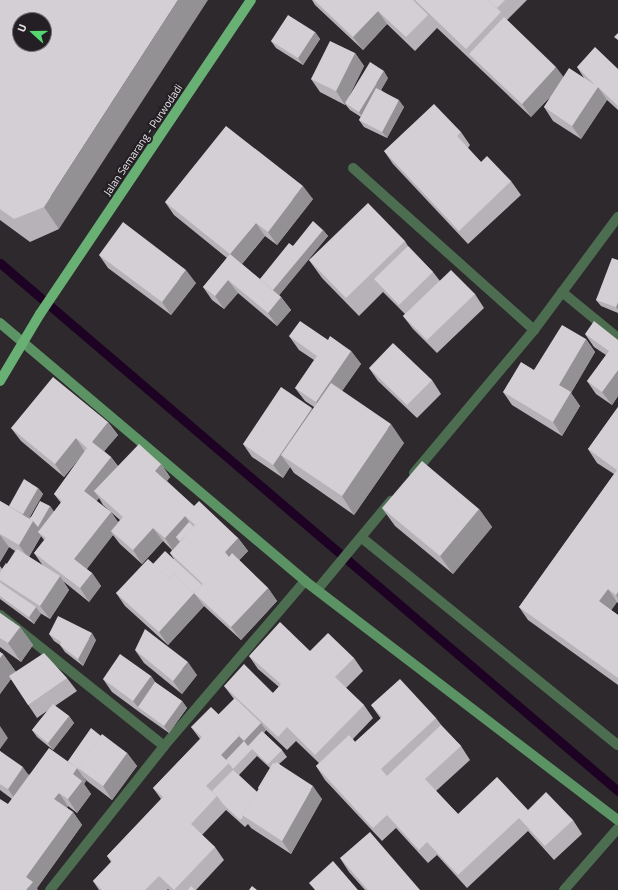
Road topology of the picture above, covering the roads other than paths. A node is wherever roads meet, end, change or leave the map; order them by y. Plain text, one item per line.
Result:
1 (251, 0) edge
2 (353, 168) dead end
3 (618, 217) edge
4 (562, 292) junction
5 (0, 323) edge
6 (534, 330) junction
7 (618, 338) edge
8 (24, 344) junction
9 (0, 381) edge
10 (408, 480) edge
11 (398, 492) edge
12 (362, 538) junction
13 (305, 581) junction
14 (317, 590) junction
15 (0, 616) edge
16 (618, 745) edge
17 (164, 746) junction
18 (618, 820) edge
19 (618, 828) edge
20 (50, 890) edge
21 (564, 890) edge

1 - 8 main road, Jalan Semarang - Purwodadi
2 - 6 street
3 - 4 street
4 - 6 street
4 - 7 street
5 - 8 main road
6 - 10 street
8 - 9 main road, Jalan Semarang - Purwodadi
8 - 13 main road
11 - 12 street
12 - 14 street
12 - 16 street
13 - 14 main road
13 - 17 street
14 - 18 main road
15 - 17 street
17 - 20 street
19 - 21 street

